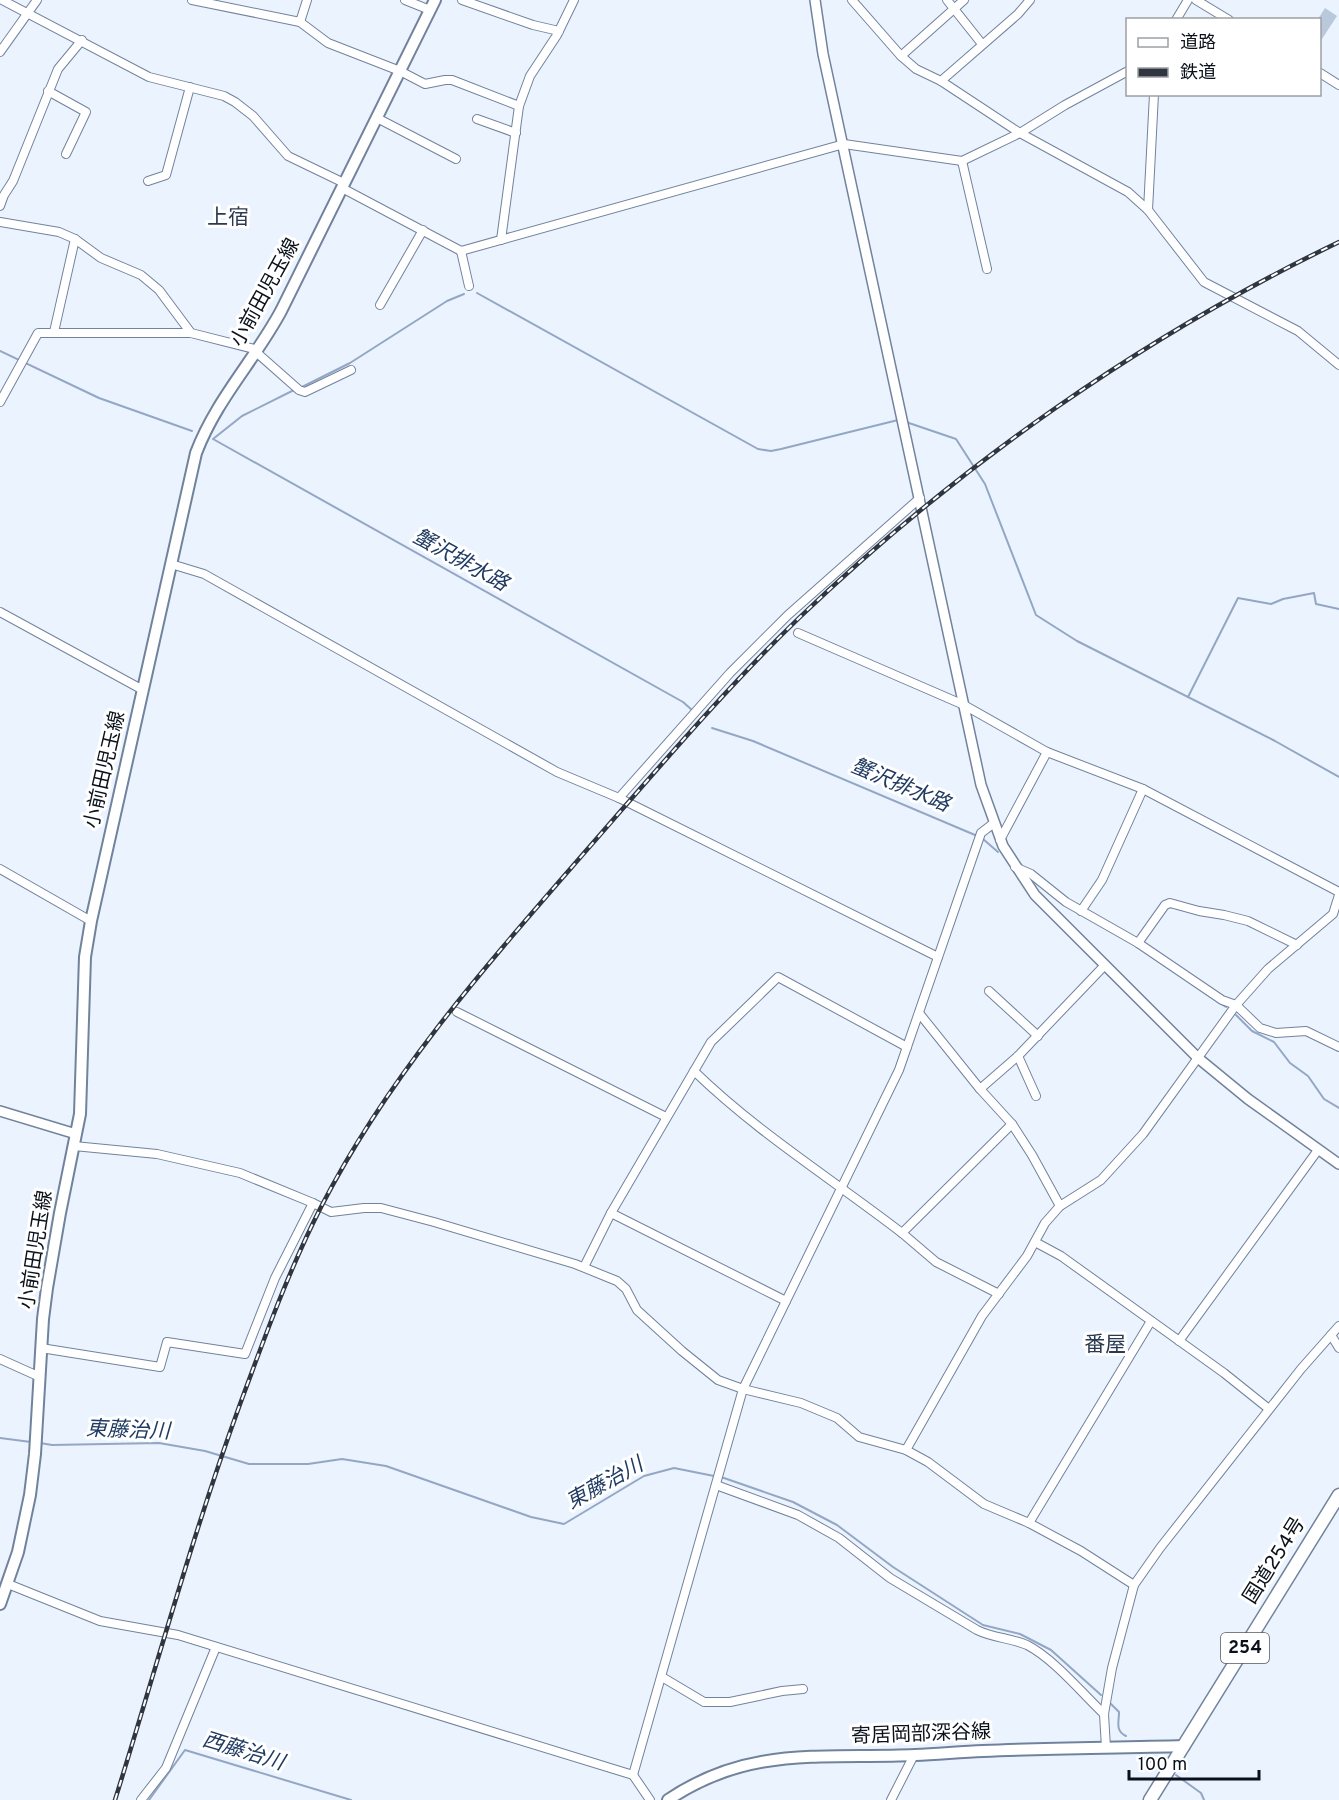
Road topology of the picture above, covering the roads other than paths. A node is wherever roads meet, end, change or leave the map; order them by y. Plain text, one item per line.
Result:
1 (2, 0) edge
2 (37, 0) edge
3 (192, 0) edge
4 (307, 0) edge
5 (405, 0) edge
6 (462, 0) edge
7 (574, 0) edge
8 (815, 0) edge
9 (852, 0) edge
10 (946, 0) edge
11 (964, 0) edge
12 (1188, 0) edge
13 (1196, 0) edge
14 (1028, 1) edge
15 (433, 5) edge
16 (954, 9) junction
17 (28, 13) junction
18 (1177, 18) edge
19 (1226, 18) edge
20 (300, 22) junction
21 (559, 31) junction
22 (82, 40) junction
23 (982, 44) junction
24 (0, 52) edge
25 (901, 56) junction
26 (400, 71) junction
27 (1126, 72) edge
28 (1321, 74) edge
29 (940, 81) junction
30 (1339, 85) edge
31 (190, 87) junction
32 (48, 91) junction
33 (1154, 96) edge
34 (519, 106) junction
35 (377, 118) junction
36 (477, 119) dead end
37 (516, 133) junction
38 (1020, 133) junction
39 (843, 144) junction
40 (66, 154) dead end
41 (456, 159) dead end
42 (962, 161) junction
43 (148, 181) dead end
44 (343, 185) junction
45 (0, 206) edge
46 (1148, 210) junction
47 (0, 222) edge
48 (423, 230) junction
49 (75, 238) junction
50 (501, 240) junction
51 (461, 251) junction
52 (987, 269) dead end
53 (469, 286) dead end
54 (380, 305) dead end
55 (54, 332) junction
56 (191, 333) junction
57 (257, 351) junction
58 (1339, 365) edge
59 (351, 370) dead end
60 (0, 402) edge
61 (920, 498) junction
62 (171, 564) junction
63 (0, 612) edge
64 (798, 633) dead end
65 (143, 690) junction
66 (964, 705) junction
67 (1047, 752) junction
68 (1143, 789) junction
69 (619, 798) junction
70 (994, 823) junction
71 (1000, 840) junction
72 (1014, 866) junction
73 (0, 869) edge
74 (1339, 893) edge
75 (1081, 911) junction
76 (91, 921) junction
77 (1138, 943) junction
78 (1297, 945) junction
79 (938, 957) junction
80 (1105, 965) junction
81 (989, 991) dead end
82 (1236, 1005) junction
83 (457, 1012) dead end
84 (919, 1013) junction
85 (1038, 1035) junction
86 (907, 1047) junction
87 (1339, 1047) edge
88 (1018, 1056) junction
89 (1198, 1058) junction
90 (694, 1071) junction
91 (980, 1089) junction
92 (1036, 1096) dead end
93 (0, 1111) edge
94 (666, 1117) junction
95 (1012, 1124) junction
96 (76, 1134) junction
97 (74, 1146) junction
98 (1318, 1150) junction
99 (1339, 1164) edge
100 (841, 1186) junction
101 (314, 1203) junction
102 (1060, 1206) junction
103 (611, 1213) junction
104 (902, 1233) junction
105 (1035, 1242) junction
106 (584, 1267) junction
107 (999, 1294) junction
108 (786, 1301) junction
109 (1151, 1321) junction
110 (1339, 1326) edge
111 (1331, 1335) junction
112 (1179, 1341) junction
113 (41, 1348) junction
114 (1339, 1348) edge
115 (0, 1359) edge
116 (40, 1377) junction
117 (743, 1389) junction
118 (1269, 1409) junction
119 (906, 1450) junction
120 (716, 1485) junction
121 (1339, 1495) edge
122 (1029, 1523) junction
123 (8, 1584) junction
124 (1134, 1585) junction
125 (0, 1604) edge
126 (216, 1647) junction
127 (663, 1677) junction
128 (803, 1689) dead end
129 (1104, 1714) junction
130 (1184, 1746) junction
131 (1106, 1748) junction
132 (914, 1755) junction
133 (633, 1775) junction
134 (141, 1800) edge
135 (650, 1800) edge
136 (668, 1800) edge
137 (891, 1800) edge
138 (1150, 1800) edge

1 - 17 street
2 - 17 street
3 - 20 street
4 - 20 street
5 - 15 street
6 - 21 street
7 - 21 street
8 - 39 street
9 - 25 street
10 - 16 street
11 - 16 street
12 - 18 street
13 - 19 street
14 - 23 street
15 - 26 main road, 小前田児玉線
16 - 23 street
16 - 25 street
17 - 22 street
17 - 24 street
20 - 26 street
21 - 34 street
22 - 31 street
22 - 32 street
23 - 29 street
25 - 29 street
26 - 34 street
26 - 35 main road, 小前田児玉線
27 - 38 street
28 - 30 street
29 - 38 street
31 - 43 street
31 - 44 street
32 - 40 street
32 - 45 street
33 - 46 street
34 - 37 street
35 - 41 street
35 - 44 main road, 小前田児玉線
36 - 37 street
37 - 50 street
38 - 42 street
38 - 46 street
39 - 42 street
39 - 50 street
39 - 61 street
42 - 52 street
44 - 48 street
44 - 57 main road, 小前田児玉線
46 - 58 street
47 - 49 street
48 - 51 street
48 - 54 street
49 - 55 street
49 - 56 street
50 - 51 street
51 - 53 street
55 - 56 street
55 - 60 street
56 - 57 street
57 - 59 street
57 - 62 main road, 小前田児玉線
61 - 66 street
61 - 69 street
62 - 65 main road, 小前田児玉線
62 - 69 street
63 - 65 street
64 - 66 street
65 - 76 main road, 小前田児玉線
66 - 67 street
66 - 70 street
67 - 68 street
67 - 71 street
68 - 74 street
68 - 75 street
69 - 79 street
70 - 71 street
70 - 79 street
71 - 72 street
72 - 75 street
72 - 80 street
73 - 76 street
74 - 78 street
75 - 77 street
76 - 96 main road, 小前田児玉線
77 - 78 street
77 - 82 street
78 - 82 street
79 - 84 street
80 - 85 street
80 - 89 street
81 - 85 street
82 - 87 street
82 - 89 street
83 - 94 street
84 - 86 street
84 - 91 street
85 - 88 street
86 - 90 street
86 - 100 street
88 - 91 street
88 - 92 street
89 - 98 street
89 - 102 street
90 - 94 street
90 - 100 street
91 - 95 street
93 - 96 street
94 - 103 street
95 - 102 street
95 - 104 street
96 - 97 main road, 小前田児玉線
97 - 101 street
97 - 113 main road, 小前田児玉線
98 - 99 street
98 - 112 street
100 - 104 street
100 - 108 street
101 - 106 street
101 - 113 street
102 - 105 street
103 - 106 street
103 - 108 street
104 - 107 street
105 - 107 street
105 - 109 street
106 - 117 street
107 - 119 street
108 - 117 street
109 - 112 street
109 - 122 street
110 - 111 street
111 - 114 street
111 - 118 street
112 - 118 street
113 - 116 main road, 小前田児玉線
115 - 116 street
116 - 123 main road, 小前田児玉線
117 - 119 street
117 - 120 street
118 - 124 street
119 - 122 street
120 - 127 street
120 - 129 street
121 - 130 highway, 国道254号 / 254
122 - 124 street
123 - 125 main road, 小前田児玉線
123 - 126 street
124 - 129 street
126 - 133 street
126 - 134 street
127 - 128 street
127 - 133 street
129 - 131 street
130 - 131 main road, 寄居岡部深谷線
130 - 138 highway, 国道254号 / 254
131 - 132 main road, 寄居岡部深谷線
132 - 136 main road, 寄居岡部深谷線
132 - 137 street
133 - 135 street

